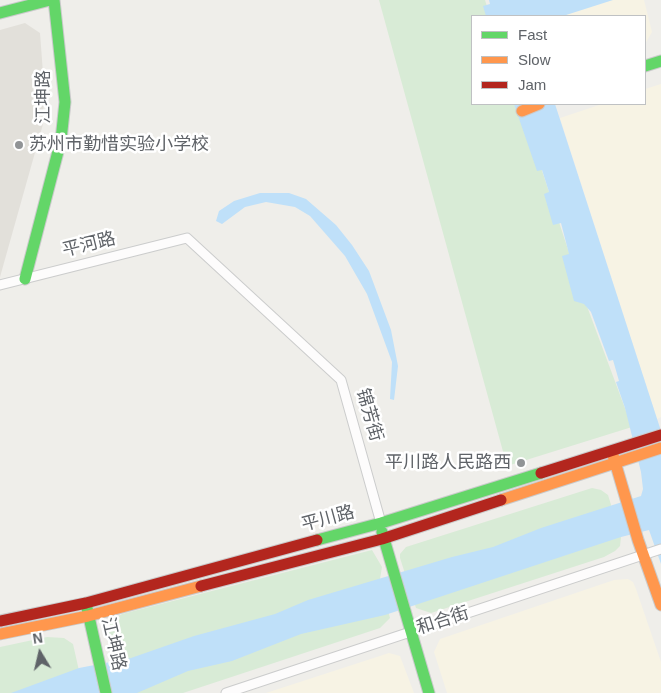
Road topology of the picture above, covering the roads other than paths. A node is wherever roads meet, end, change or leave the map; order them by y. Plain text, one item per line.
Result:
1 (50, 0) edge
2 (54, 0) edge
3 (0, 13) edge
4 (661, 61) edge
5 (646, 66) edge
6 (537, 105) edge
7 (522, 111) dead end
8 (187, 238) joint
9 (25, 279) junction
10 (0, 286) edge
11 (661, 435) edge
12 (661, 448) edge
13 (612, 451) junction
14 (615, 464) junction
15 (381, 523) junction
16 (382, 539) junction
17 (652, 552) edge
18 (86, 603) junction
19 (661, 605) edge
20 (88, 616) junction
21 (0, 621) edge
22 (410, 632) junction
23 (0, 634) edge
24 (106, 693) edge
25 (226, 693) edge
26 (429, 693) edge

1 - 3 street
2 - 9 street, 江坤路
4 - 5 street
6 - 7 street
8 - 9 street, 平河路
8 - 15 street, 锦芳街
9 - 10 street, 平河路
11 - 13 street, 平川路
12 - 14 street, 平川路
13 - 14 street
13 - 15 street, 平川路
14 - 16 street, 平川路
14 - 17 street
15 - 16 street, 锦芳街
15 - 18 street, 平川路
16 - 20 street, 平川路
16 - 22 street, 锦芳街
17 - 19 street
17 - 22 street, 和合街
18 - 20 street, 江坤路
18 - 21 street, 平川路
20 - 23 street, 平川路
20 - 24 street, 江坤路
22 - 25 street, 和合街
22 - 26 street, 锦芳街

